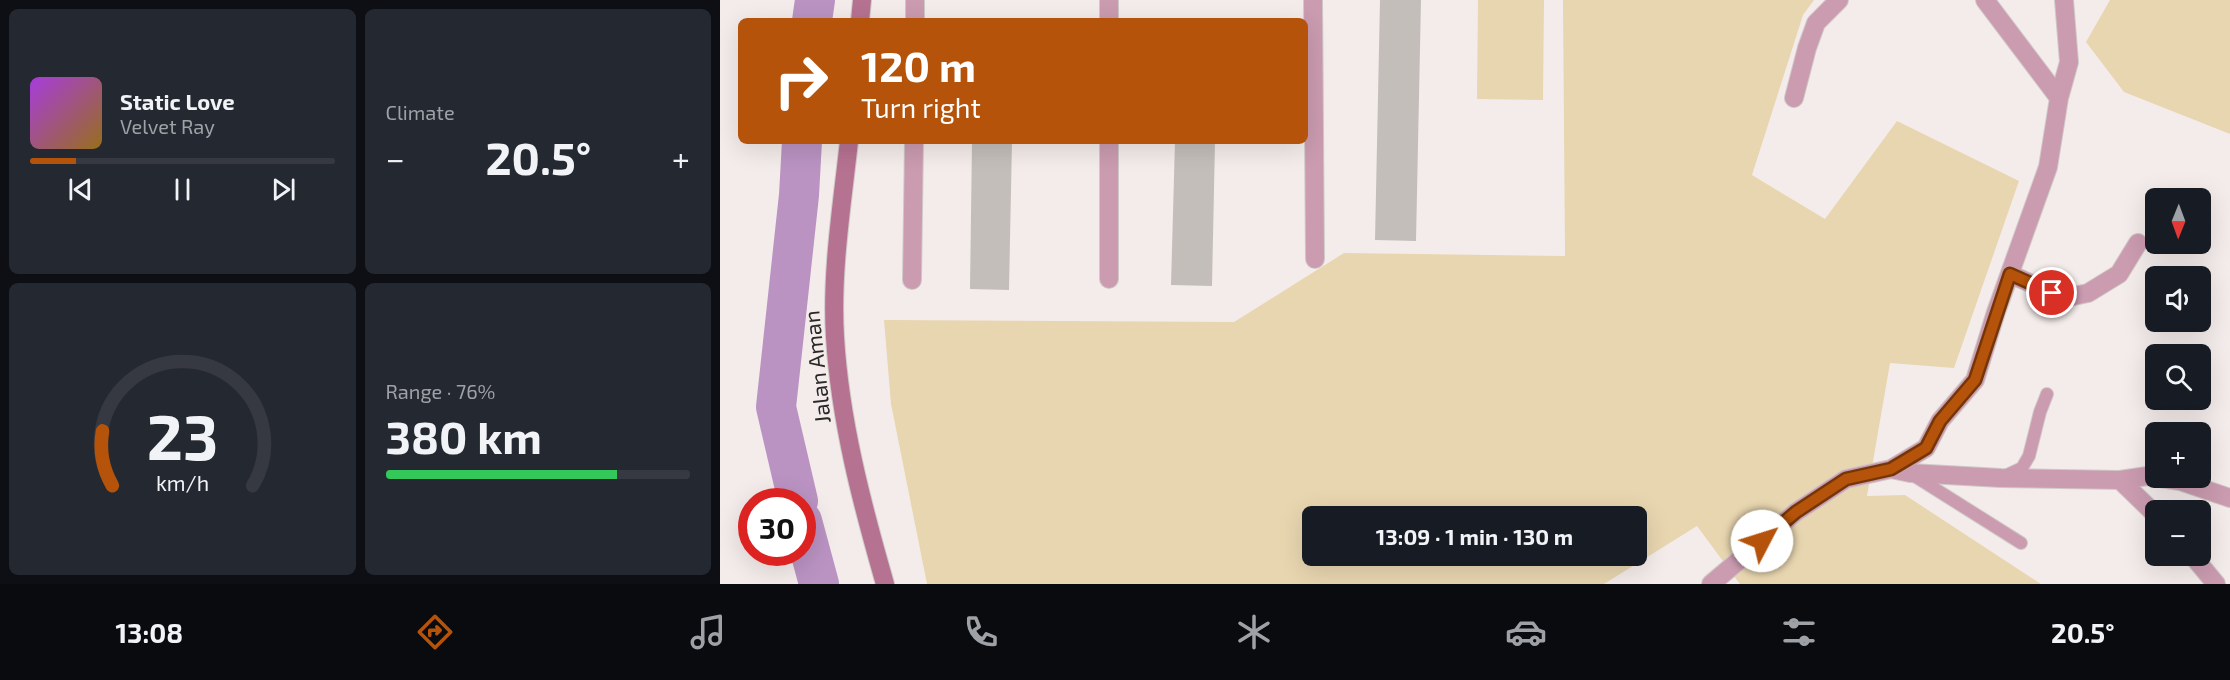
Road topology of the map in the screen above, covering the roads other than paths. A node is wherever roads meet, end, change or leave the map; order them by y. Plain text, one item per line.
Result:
1 (862, 0) edge
2 (915, 0) edge
3 (1109, 0) edge
4 (1313, 0) edge
5 (1839, 0) edge
6 (1985, 0) edge
7 (2064, 0) edge
8 (860, 18) edge
9 (915, 18) edge
10 (1109, 18) edge
11 (1794, 98) dead end
12 (2059, 98) junction
13 (849, 144) edge
14 (914, 144) edge
15 (1109, 144) edge
16 (2138, 243) dead end
17 (1315, 260) dead end
18 (2010, 274) junction
19 (1110, 279) dead end
20 (912, 280) dead end
21 (2047, 394) dead end
22 (1891, 469) junction
23 (1910, 473) junction
24 (2001, 478) junction
25 (2120, 480) junction
26 (2230, 498) edge
27 (2145, 504) edge
28 (2021, 543) dead end
29 (2201, 566) edge
30 (885, 584) edge
31 (1711, 584) edge
32 (2216, 584) edge

1 - 8 street
2 - 9 street
3 - 10 street
4 - 17 street
5 - 11 street
6 - 12 street
7 - 12 street
12 - 18 street
13 - 30 street, Jalan Aman
14 - 20 street
15 - 19 street
16 - 18 street
18 - 22 street
21 - 24 lane
22 - 23 street
22 - 31 street
23 - 24 street
23 - 28 lane
24 - 25 street
25 - 26 street
25 - 27 street
29 - 32 street

